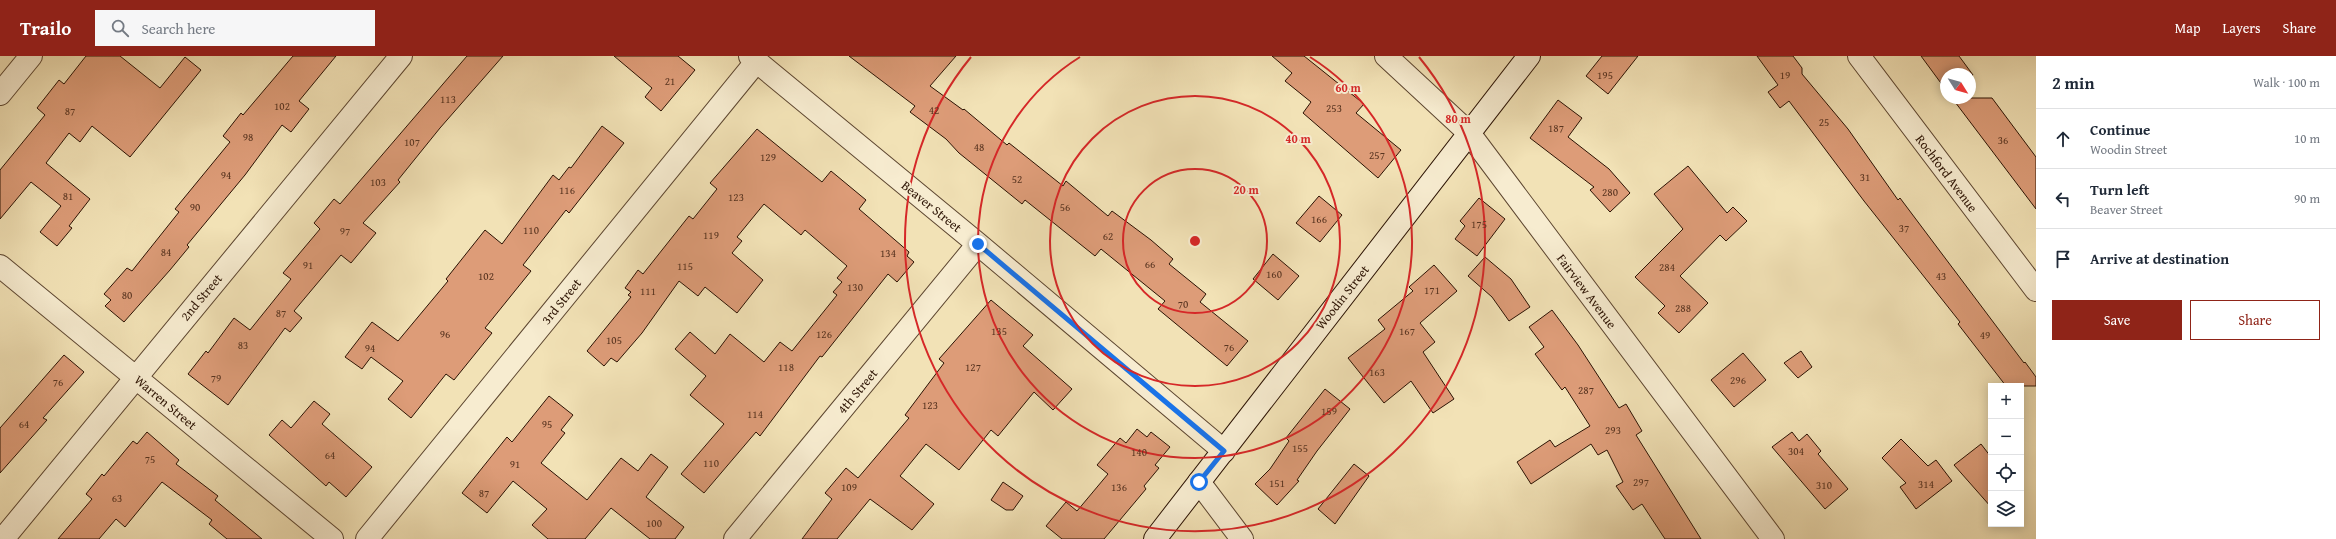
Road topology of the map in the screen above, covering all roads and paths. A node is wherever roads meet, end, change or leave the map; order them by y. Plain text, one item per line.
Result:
1 (32, 56) edge
2 (401, 56) edge
3 (1386, 56) edge
4 (1529, 56) edge
5 (1859, 56) edge
6 (753, 59) edge
7 (0, 94) edge
8 (1469, 133) junction
9 (978, 244) junction
10 (0, 266) edge
11 (2036, 290) edge
12 (136, 377) junction
13 (1224, 451) junction
14 (1199, 482) junction
15 (3, 539) edge
16 (332, 539) edge
17 (367, 539) edge
18 (735, 539) edge
19 (1156, 539) edge
20 (1242, 539) edge
21 (1773, 539) edge

1 - 7 street
2 - 12 street, 2nd Street
3 - 8 street, Fairview Avenue
4 - 8 street, Woodin Street
5 - 11 street, Rochford Avenue
6 - 9 street, Beaver Street
6 - 17 street, 3rd Street
8 - 13 street, Woodin Street
8 - 21 street, Fairview Avenue
9 - 13 street, Beaver Street
9 - 18 street, 4th Street
10 - 12 street, Warren Street
12 - 15 street, 2nd Street
12 - 16 street, Warren Street
13 - 14 street, Woodin Street
14 - 19 street, Woodin Street
14 - 20 street

